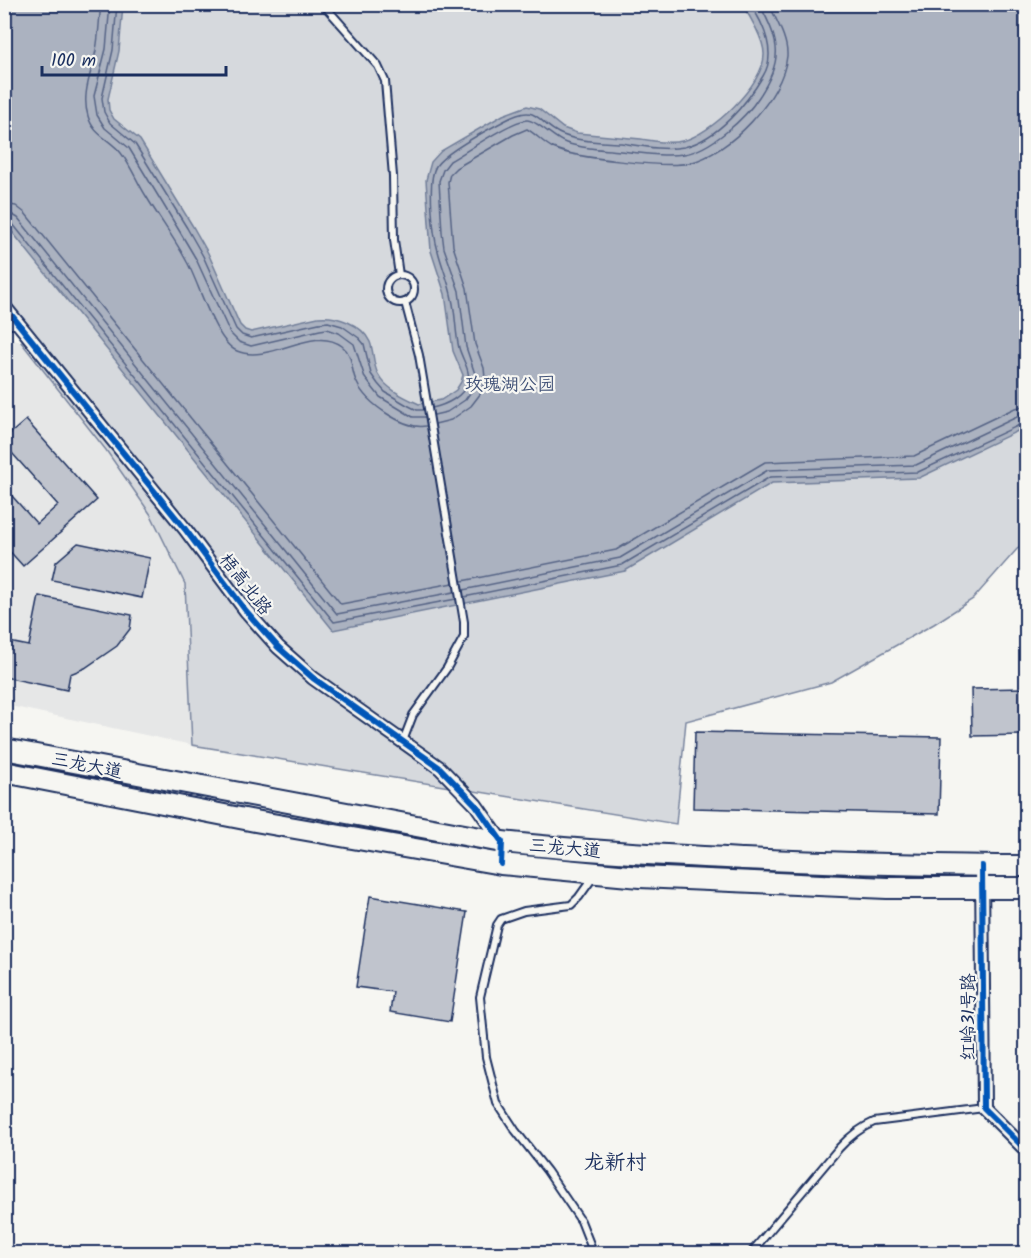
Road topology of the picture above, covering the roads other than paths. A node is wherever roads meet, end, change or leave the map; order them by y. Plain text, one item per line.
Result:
1 (323, 4) edge
2 (399, 274) junction
3 (405, 302) junction
4 (4, 306) edge
5 (4, 325) edge
6 (20, 325) junction
7 (403, 742) junction
8 (4, 749) edge
9 (4, 772) edge
10 (502, 842) junction
11 (501, 864) junction
12 (982, 866) junction
13 (1026, 866) edge
14 (596, 873) junction
15 (982, 888) junction
16 (1026, 888) edge
17 (984, 1108) junction
18 (1026, 1150) edge
19 (594, 1254) edge
20 (750, 1254) edge

1 - 2 lane
2 - 3 lane
2 - 3 lane
3 - 7 lane
4 - 6 street, 梧高北路
5 - 6 lane
6 - 7 street, 梧高北路
7 - 10 street, 梧高北路
8 - 10 main road, 三龙大道
9 - 11 main road, 三龙大道
10 - 11 street
10 - 12 main road, 三龙大道
11 - 14 main road, 三龙大道
12 - 13 main road, 三龙大道
12 - 15 street, 红岭31号路
14 - 15 main road, 三龙大道
14 - 19 lane
15 - 16 main road, 三龙大道
15 - 17 street, 红岭31号路
17 - 18 street
17 - 20 lane

